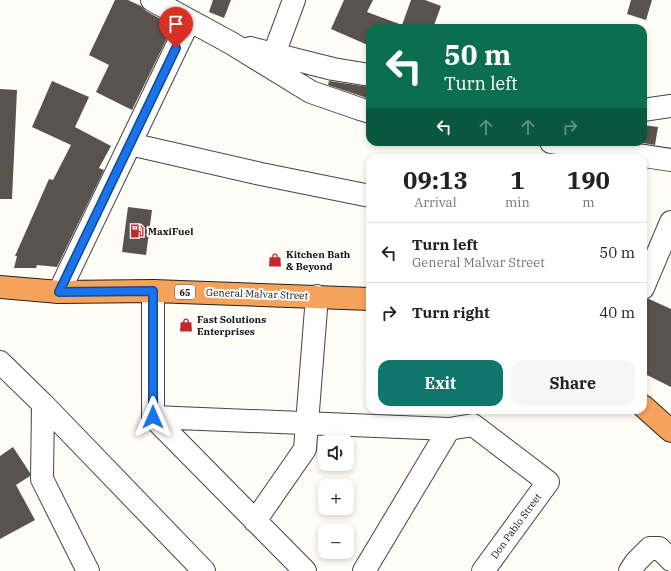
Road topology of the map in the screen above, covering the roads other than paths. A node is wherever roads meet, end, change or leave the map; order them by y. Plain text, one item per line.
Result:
1 (152, 0) edge
2 (294, 0) edge
3 (189, 21) junction
4 (230, 43) junction
5 (274, 54) junction
6 (366, 74) edge
7 (671, 106) edge
8 (647, 109) edge
9 (366, 111) edge
10 (130, 144) junction
11 (578, 146) edge
12 (631, 154) edge
13 (647, 156) edge
14 (671, 160) edge
15 (366, 195) edge
16 (671, 222) edge
17 (647, 271) edge
18 (0, 287) edge
19 (153, 291) junction
20 (59, 292) junction
21 (317, 296) junction
22 (366, 299) edge
23 (0, 362) edge
24 (43, 404) junction
25 (647, 410) edge
26 (153, 417) junction
27 (477, 418) edge
28 (306, 423) junction
29 (449, 429) junction
30 (671, 431) edge
31 (256, 522) junction
32 (671, 560) edge
33 (88, 571) edge
34 (204, 571) edge
35 (305, 571) edge
36 (364, 571) edge
37 (483, 571) edge
38 (630, 571) edge

1 - 3 street
2 - 5 street
3 - 4 street
3 - 10 street
4 - 5 street
4 - 9 street
5 - 6 street
7 - 8 street
10 - 15 street
10 - 20 street
11 - 12 street
13 - 14 street
16 - 17 street
18 - 20 highway, General Malvar Street / 65
19 - 20 highway, General Malvar Street / 65
19 - 21 highway, General Malvar Street / 65
19 - 26 street
21 - 22 highway, General Malvar Street / 65
21 - 28 street
23 - 24 street
24 - 33 street
24 - 34 street
25 - 30 highway
26 - 28 street
26 - 31 street
27 - 29 street
27 - 37 street, Don Pablo Street
28 - 29 street
28 - 31 street
29 - 36 street
31 - 35 street
32 - 38 street

